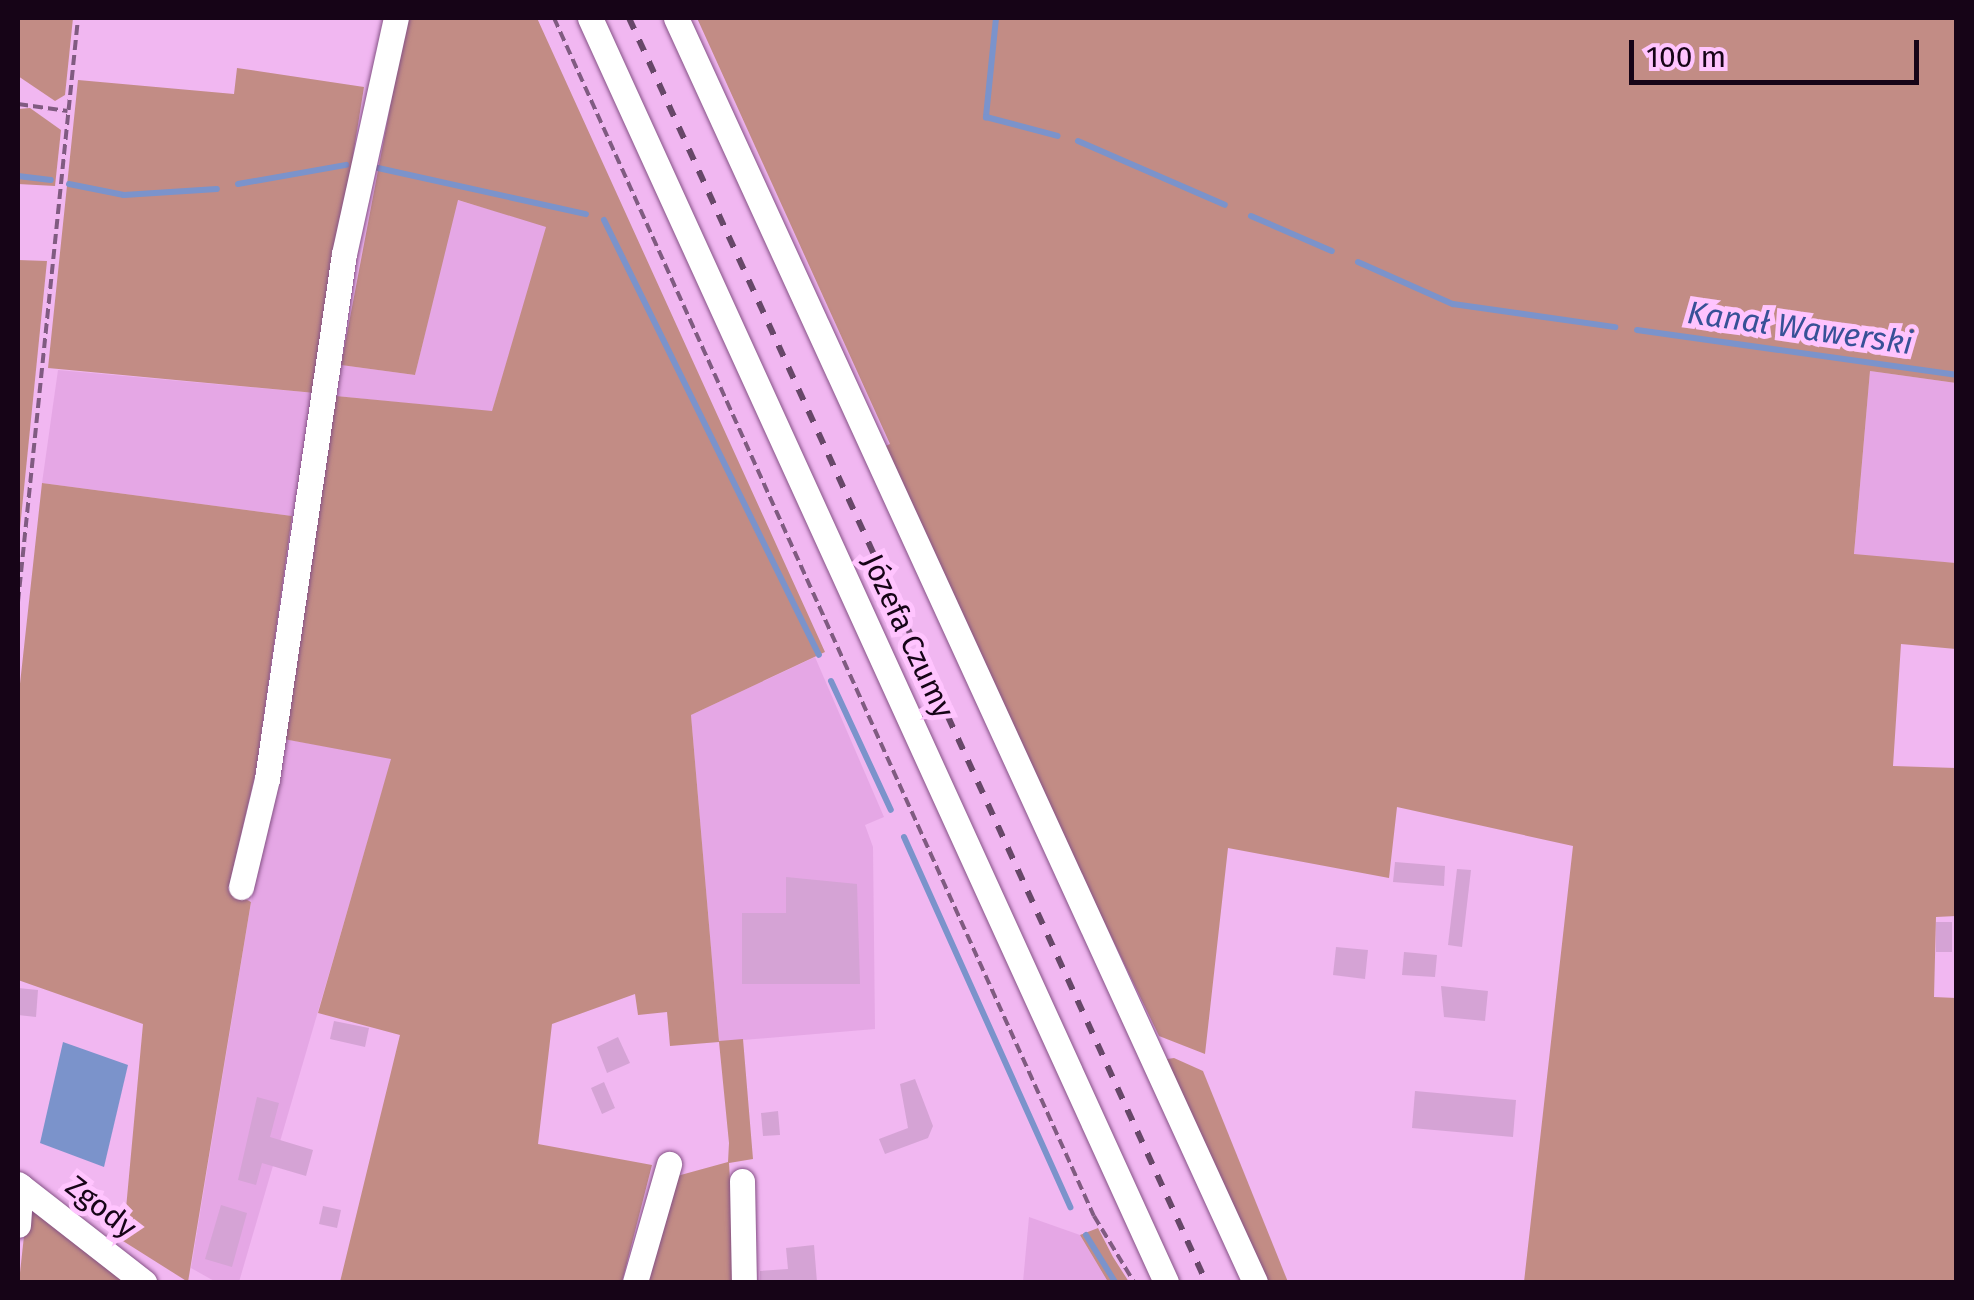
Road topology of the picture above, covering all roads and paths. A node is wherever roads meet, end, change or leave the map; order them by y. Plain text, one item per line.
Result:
1 (78, 18) edge
2 (396, 18) edge
3 (554, 18) edge
4 (590, 18) edge
5 (676, 18) edge
6 (18, 104) edge
7 (68, 111) junction
8 (18, 602) edge
9 (241, 887) dead end
10 (669, 1164) dead end
11 (742, 1182) dead end
12 (19, 1186) edge
13 (18, 1225) edge
14 (144, 1282) edge
15 (635, 1282) edge
16 (744, 1282) edge
17 (1134, 1282) edge
18 (1166, 1282) edge
19 (1254, 1282) edge

1 - 7 path
2 - 9 street
3 - 17 path
4 - 18 street, Józefa Czumy
5 - 19 street
6 - 7 path
7 - 8 path
10 - 15 street
11 - 16 street
12 - 13 street
12 - 14 street, Zgody

